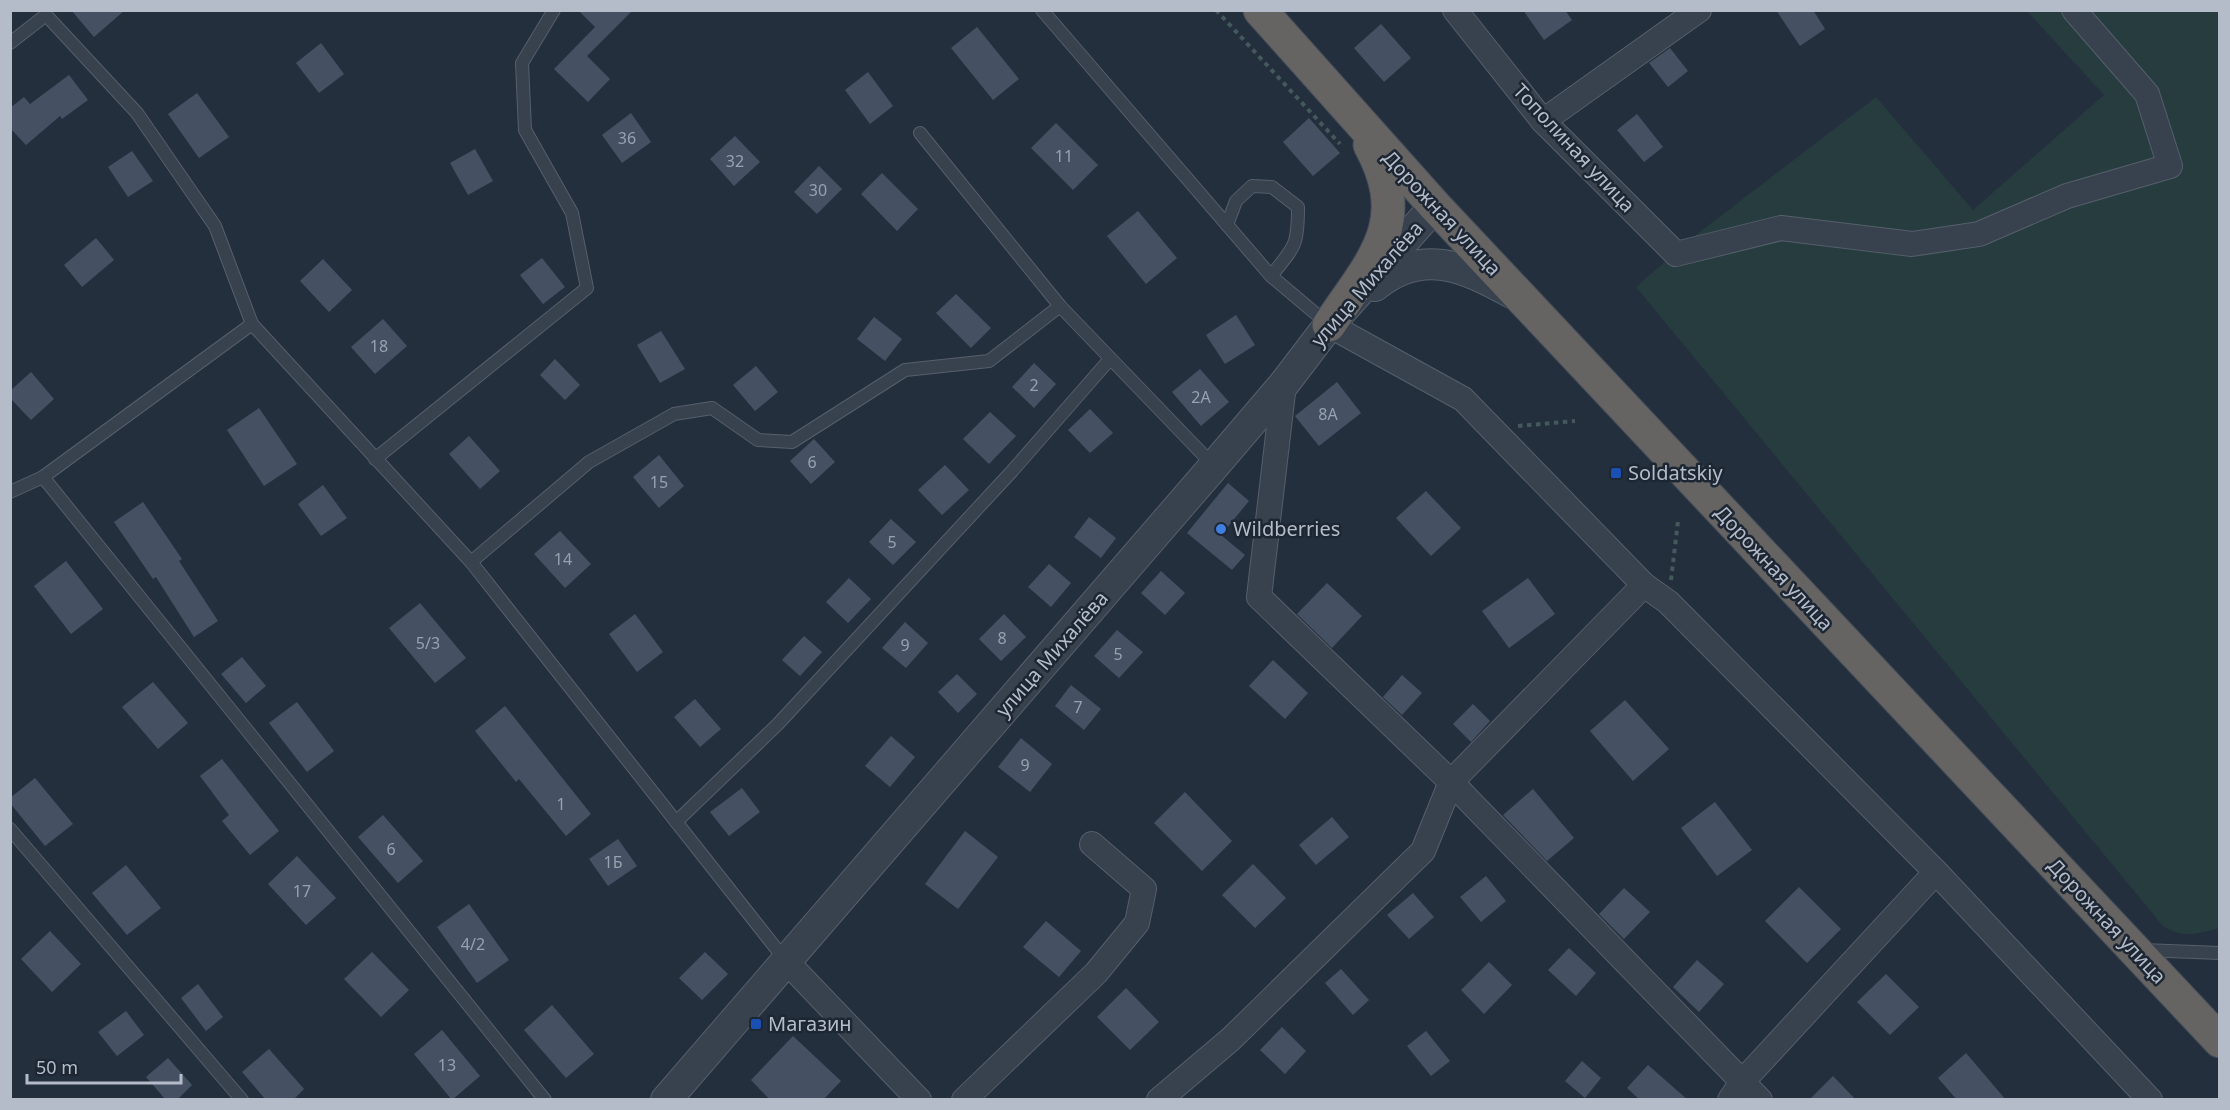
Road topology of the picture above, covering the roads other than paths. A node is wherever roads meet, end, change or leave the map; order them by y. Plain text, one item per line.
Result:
1 (554, 10) edge
2 (1042, 10) edge
3 (1260, 10) edge
4 (1455, 10) edge
5 (1699, 10) edge
6 (2074, 10) edge
7 (10, 43) edge
8 (1543, 121) junction
9 (1347, 130) junction
10 (920, 133) dead end
11 (1435, 206) junction
12 (1227, 225) junction
13 (1271, 276) junction
14 (1521, 299) junction
15 (1060, 306) junction
16 (252, 324) junction
17 (1329, 325) junction
18 (1110, 358) junction
19 (1284, 384) junction
20 (375, 459) junction
21 (1214, 466) junction
22 (43, 477) junction
23 (10, 492) edge
24 (471, 562) junction
25 (1644, 585) junction
26 (1451, 782) junction
27 (676, 822) junction
28 (10, 829) edge
29 (1092, 844) dead end
30 (1936, 872) junction
31 (2133, 949) junction
32 (2220, 953) edge
33 (786, 961) junction
34 (2220, 1041) edge
35 (1736, 1091) edge
36 (242, 1100) edge
37 (545, 1100) edge
38 (666, 1100) edge
39 (919, 1100) edge
40 (964, 1100) edge
41 (1159, 1100) edge
42 (1760, 1100) edge
43 (2150, 1100) edge

1 - 20 lane
2 - 12 lane
3 - 9 highway, Дорожная улица
4 - 8 street, Тополиная улица
5 - 8 street
6 - 8 street, Тополиная улица
7 - 16 lane
9 - 11 highway, Дорожная улица
9 - 17 highway
10 - 15 lane
11 - 14 highway, Дорожная улица
11 - 17 street, улица Михалёва
12 - 13 lane
12 - 13 lane
13 - 17 lane
14 - 17 street
14 - 31 highway, Дорожная улица
15 - 18 lane
15 - 24 lane
16 - 20 lane
16 - 22 lane
17 - 19 street, улица Михалёва
17 - 25 street
18 - 21 lane
18 - 27 lane
19 - 21 street, улица Михалёва
19 - 26 street
20 - 24 lane
21 - 33 street, улица Михалёва
22 - 23 lane
22 - 37 lane
24 - 27 lane
25 - 26 street
25 - 30 street
26 - 35 street
26 - 41 street
27 - 33 lane
28 - 36 lane
29 - 40 street
30 - 35 street
30 - 43 street
31 - 32 lane
31 - 34 highway, Дорожная улица
33 - 38 street, улица Михалёва
33 - 39 street
35 - 42 street

